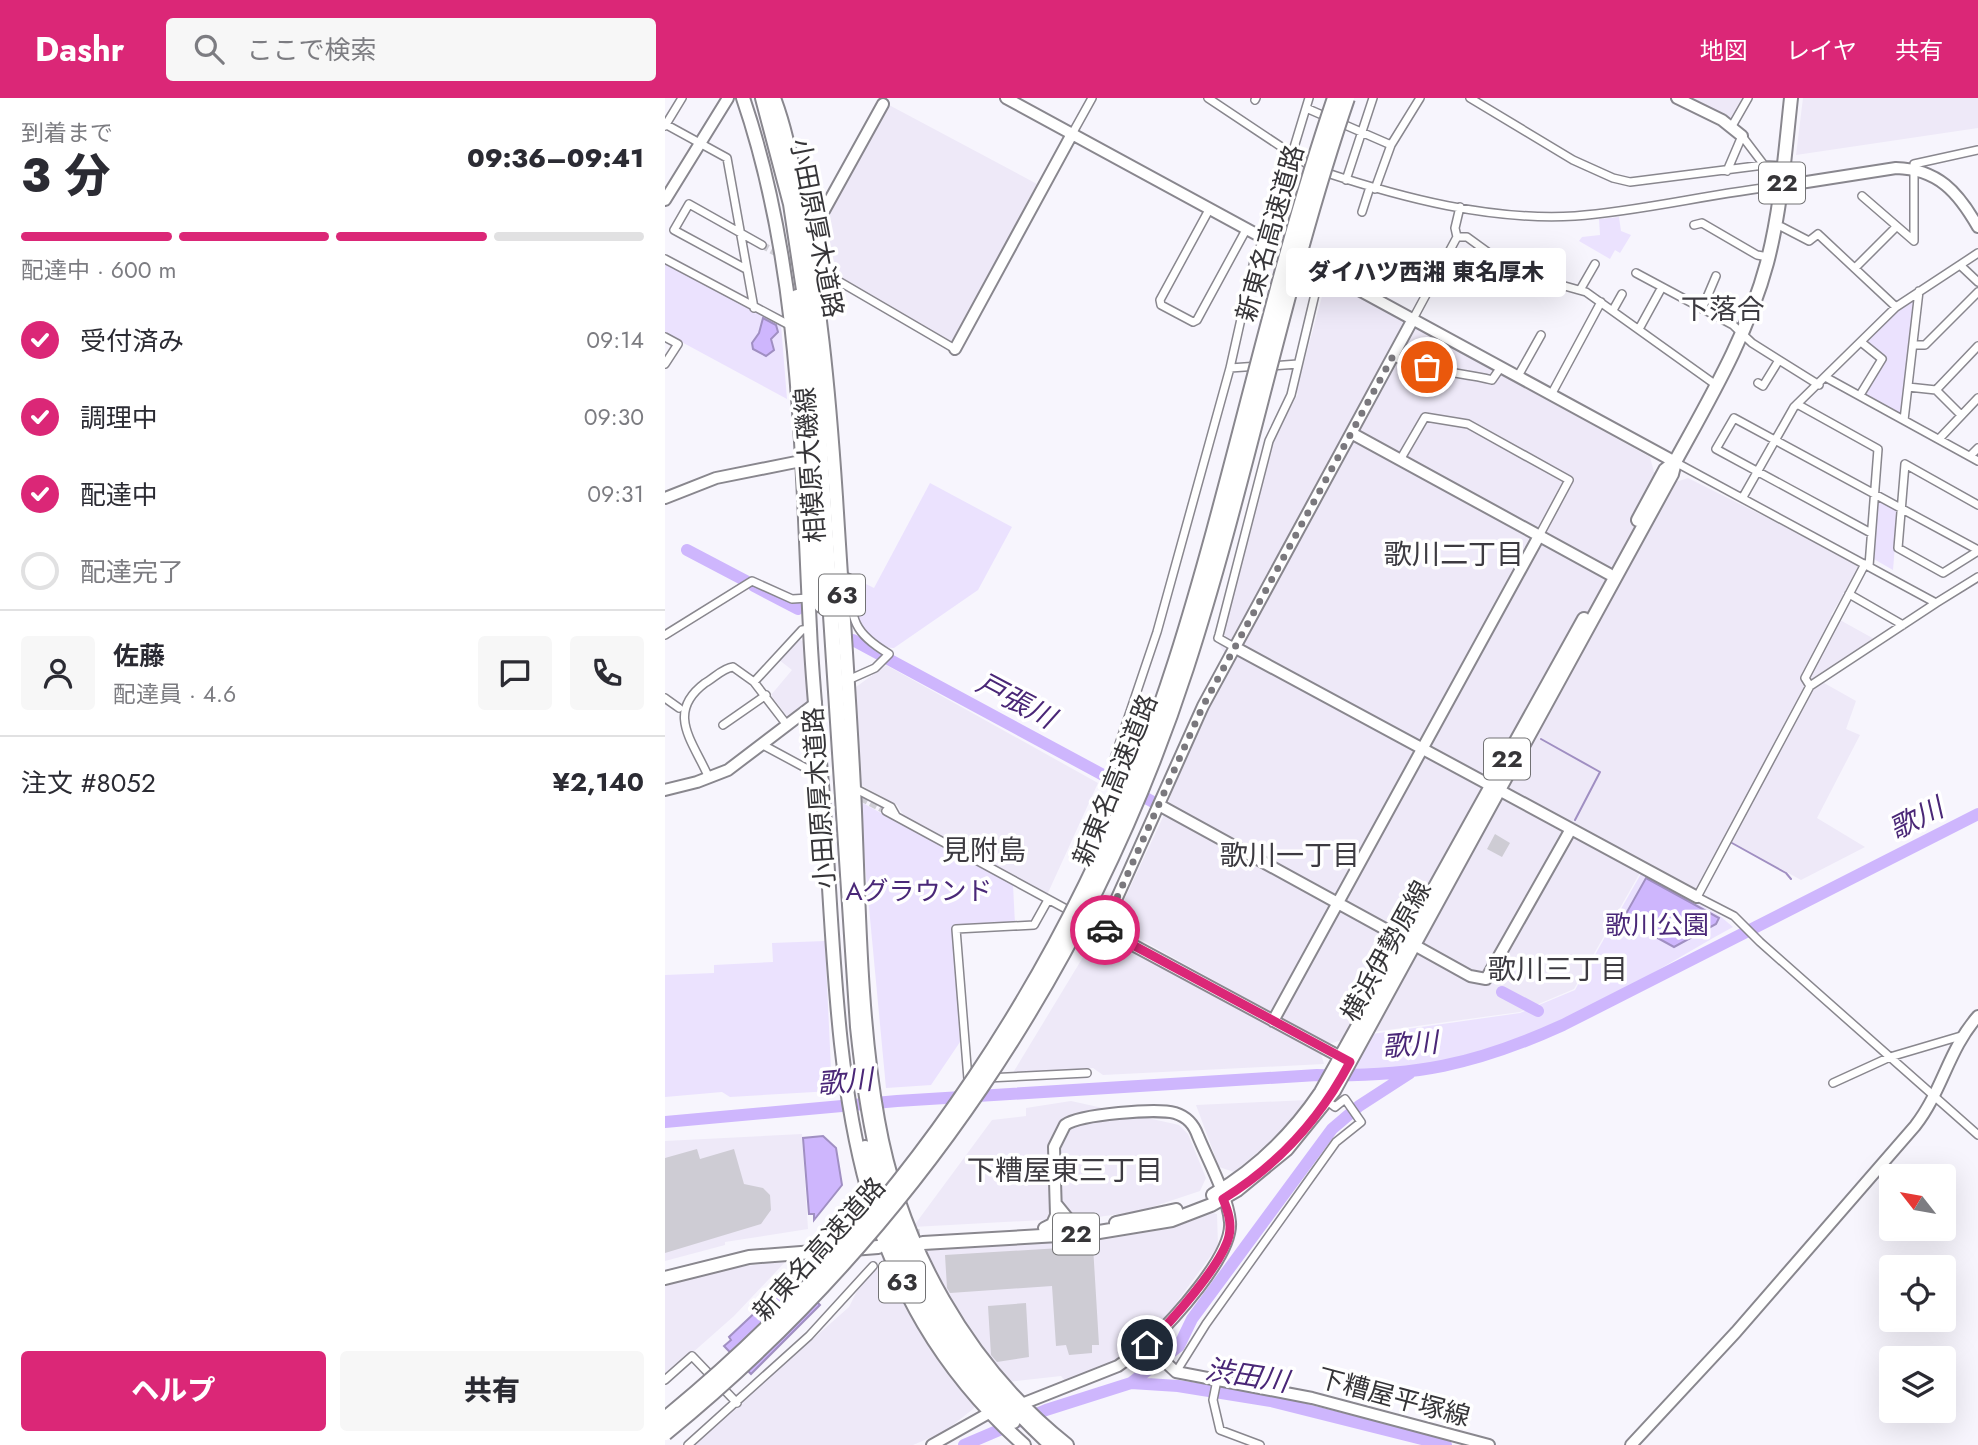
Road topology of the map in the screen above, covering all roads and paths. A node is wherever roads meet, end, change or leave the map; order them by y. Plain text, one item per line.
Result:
1 (682, 98) edge
2 (738, 98) edge
3 (764, 98) edge
4 (774, 98) edge
5 (1006, 98) edge
6 (1092, 98) edge
7 (1207, 98) edge
8 (1309, 98) edge
9 (1335, 98) edge
10 (1347, 98) edge
11 (1373, 98) edge
12 (1420, 98) edge
13 (1470, 98) edge
14 (1677, 98) edge
15 (1748, 98) edge
16 (1788, 99) edge
17 (883, 104) dead end
18 (1306, 108) junction
19 (665, 125) edge
20 (1732, 126) junction
21 (1361, 131) junction
22 (1073, 134) junction
23 (1742, 136) junction
24 (701, 144) junction
25 (1391, 145) junction
26 (1978, 150) edge
27 (1292, 154) junction
28 (1764, 165) junction
29 (1783, 166) junction
30 (1913, 169) junction
31 (1727, 171) junction
32 (1346, 180) junction
33 (1781, 186) junction
34 (1373, 188) junction
35 (1862, 195) dead end
36 (665, 200) edge
37 (1460, 207) junction
38 (1210, 208) junction
39 (1362, 209) dead end
40 (811, 225) junction
41 (1694, 225) dead end
42 (1782, 227) dead end
43 (1896, 227) junction
44 (1978, 227) edge
45 (1247, 228) junction
46 (739, 231) junction
47 (1457, 237) junction
48 (1264, 238) junction
49 (762, 245) tunnel mouth
50 (1978, 253) edge
51 (1768, 257) junction
52 (665, 260) edge
53 (1595, 264) dead end
54 (1960, 265) junction
55 (1855, 268) junction
56 (746, 269) junction
57 (1321, 269) junction
58 (1636, 273) dead end
59 (818, 274) junction
60 (1435, 275) junction
61 (1716, 276) dead end
62 (1978, 282) edge
63 (835, 284) tunnel mouth
64 (1662, 287) junction
65 (1458, 289) dead end
66 (1580, 290) junction
67 (1919, 291) junction
68 (1978, 292) edge
69 (1622, 294) dead end
70 (862, 295) junction
71 (1601, 302) junction
72 (1896, 307) junction
73 (754, 308) junction
74 (1702, 309) junction
75 (1613, 310) junction
76 (1413, 319) junction
77 (792, 327) junction
78 (1639, 329) junction
79 (1742, 334) junction
80 (1528, 335) dead end
81 (665, 337) edge
82 (1861, 342) junction
83 (1913, 345) junction
84 (1978, 346) edge
85 (955, 349) joint
86 (1393, 356) junction
87 (1779, 360) junction
88 (665, 363) edge
89 (1298, 364) junction
90 (1501, 367) junction
91 (1230, 368) junction
92 (1518, 376) junction
93 (1827, 378) junction
94 (1716, 384) junction
95 (1819, 385) junction
96 (1763, 386) dead end
97 (1908, 387) junction
98 (1936, 390) junction
99 (1223, 394) junction
100 (1551, 395) junction
101 (1860, 395) junction
102 (1978, 398) edge
103 (1213, 404) dead end
104 (1797, 404) junction
105 (1961, 415) junction
106 (1904, 420) junction
107 (1353, 434) junction
108 (1776, 439) junction
109 (1939, 439) junction
110 (1978, 448) edge
111 (1970, 456) junction
112 (1400, 460) junction
113 (801, 461) junction
114 (1978, 461) edge
115 (1675, 462) junction
116 (1758, 472) junction
117 (1874, 493) junction
118 (1743, 497) junction
119 (665, 498) edge
120 (1978, 505) edge
121 (1901, 507) junction
122 (1871, 533) junction
123 (1539, 536) junction
124 (1978, 551) edge
125 (1867, 565) junction
126 (1609, 574) junction
127 (841, 575) junction
128 (1978, 577) edge
129 (1849, 594) junction
130 (809, 598) junction
131 (1936, 603) junction
132 (1903, 625) junction
133 (810, 629) junction
134 (665, 635) edge
135 (1236, 648) junction
136 (848, 680) junction
137 (754, 682) junction
138 (1809, 687) junction
139 (766, 695) junction
140 (665, 699) edge
141 (816, 703) junction
142 (679, 708) junction
143 (723, 725) dead end
144 (787, 725) junction
145 (763, 745) junction
146 (1421, 748) junction
147 (813, 772) dead end
148 (1109, 774) dead end
149 (709, 778) junction
150 (853, 788) junction
151 (1496, 788) junction
152 (665, 790) edge
153 (1159, 805) junction
154 (885, 811) tunnel mouth
155 (896, 817) junction
156 (1571, 829) junction
157 (1696, 897) junction
158 (1048, 900) junction
159 (1337, 904) junction
160 (1103, 929) junction
161 (1411, 944) junction
162 (1978, 1016) edge
163 (1273, 1021) junction
164 (1961, 1036) junction
165 (1890, 1057) junction
166 (1344, 1063) junction
167 (1087, 1073) dead end
168 (1833, 1083) dead end
169 (1327, 1095) junction
170 (860, 1096) junction
171 (1936, 1097) junction
172 (864, 1122) junction
173 (1978, 1135) edge
174 (1221, 1195) junction
175 (1057, 1205) junction
176 (1086, 1226) junction
177 (1044, 1228) junction
178 (873, 1266) dead end
179 (665, 1269) edge
180 (665, 1278) edge
181 (1149, 1346) junction
182 (1173, 1370) junction
183 (665, 1380) edge
184 (1217, 1380) junction
185 (737, 1404) junction
186 (1010, 1413) junction
187 (665, 1419) edge
188 (1027, 1432) edge
189 (665, 1433) edge
190 (688, 1445) edge
191 (932, 1445) edge
192 (1038, 1445) edge
193 (1052, 1445) edge
194 (1067, 1445) edge
195 (1260, 1445) edge
196 (1489, 1445) edge
197 (1631, 1445) edge

1 - 19 street
2 - 24 street
2 - 77 main road, 相模原大磯線 / 63
2 - 170 highway, 小田原厚木道路
3 - 170 highway, 小田原厚木道路
4 - 40 main road, 相模原大磯線 / 63
5 - 22 street
6 - 22 street
7 - 27 street
8 - 18 street
9 - 187 highway, 新東名高速道路, bridge
10 - 189 highway, 新東名高速道路, bridge
11 - 21 street
12 - 25 street
13 - 31 street
14 - 20 street
15 - 20 street
16 - 29 main road, 横浜伊勢原線 / 22
17 - 40 street
18 - 21 street
18 - 27 street
19 - 24 street
20 - 23 street
21 - 25 street
21 - 32 street
22 - 38 street
22 - 85 street
23 - 28 street
23 - 31 street
24 - 36 street
24 - 46 street
25 - 34 street
26 - 30 street
27 - 32 street
28 - 29 street
28 - 31 street
29 - 33 main road, 横浜伊勢原線 / 22
30 - 33 street
30 - 43 street
30 - 44 street
32 - 34 street
33 - 37 street
33 - 51 main road, 横浜伊勢原線 / 22
34 - 37 street
34 - 39 street
35 - 43 street
37 - 47 street
38 - 45 street
38 - 45 street
40 - 59 main road, 相模原大磯線 / 63
41 - 51 street
42 - 55 street
43 - 55 street
45 - 48 street
46 - 49 street
46 - 56 street
46 - 56 street
47 - 60 street
47 - 66 street
48 - 57 street
48 - 91 street
50 - 54 street
51 - 79 main road, 横浜伊勢原線 / 22
52 - 73 street
53 - 66 street
54 - 62 street
54 - 67 street
55 - 72 street
56 - 73 street
57 - 76 street
57 - 89 street
58 - 64 street
59 - 70 street
59 - 127 main road, 相模原大磯線 / 63
60 - 65 street
60 - 76 street
61 - 74 street
63 - 70 street
64 - 74 street
64 - 78 street
66 - 71 street
67 - 72 street
67 - 83 street
68 - 83 street
69 - 75 street
70 - 85 street
71 - 75 street
71 - 100 street
72 - 82 street
73 - 77 street
74 - 79 street
75 - 78 street
76 - 86 street
76 - 90 street
77 - 113 main road, 相模原大磯線 / 63
78 - 94 street
79 - 87 street
79 - 94 main road, 横浜伊勢原線 / 22
80 - 92 street
81 - 88 street
82 - 93 street
82 - 101 street
83 - 97 street
84 - 98 street
86 - 90 street
86 - 107 street
87 - 95 street
87 - 96 street
89 - 91 street
89 - 135 street
90 - 92 street
91 - 99 street
92 - 100 street
93 - 95 street
93 - 101 street
94 - 115 main road, 横浜伊勢原線 / 22
95 - 104 street
97 - 98 street
97 - 106 street
98 - 105 street
99 - 103 street
99 - 148 street
100 - 115 street
101 - 106 street
102 - 105 street
104 - 108 street
104 - 117 street
105 - 109 street
106 - 109 street
107 - 112 street
107 - 135 street
108 - 116 street
108 - 116 street
108 - 117 street
109 - 111 street
110 - 111 street
111 - 114 street
112 - 123 street
112 - 123 street
113 - 119 street
113 - 130 main road, 相模原大磯線 / 63
115 - 118 street
115 - 126 main road, 横浜伊勢原線 / 22
115 - 151 main road, 横浜伊勢原線 / 22
116 - 118 street
116 - 122 street
117 - 121 street
117 - 122 street
118 - 125 street
120 - 121 street
121 - 124 street
121 - 124 street
122 - 125 street
123 - 126 street
123 - 146 street
125 - 129 street
125 - 131 street
126 - 151 main road, 横浜伊勢原線 / 22
127 - 136 main road, 相模原大磯線 / 63
127 - 136 street
128 - 131 street
129 - 132 street
129 - 138 street
130 - 133 main road, 相模原大磯線 / 63
130 - 134 street
131 - 132 street
132 - 138 street
133 - 137 street
133 - 141 main road, 相模原大磯線 / 63
135 - 146 street
135 - 153 street
136 - 150 main road, 相模原大磯線 / 63
137 - 139 street
137 - 142 street
138 - 157 street
139 - 143 street
139 - 144 street
140 - 142 street
141 - 144 street
141 - 170 main road, 相模原大磯線 / 63
142 - 149 street
144 - 145 street
145 - 147 street
145 - 149 street
146 - 151 street
146 - 159 street
149 - 152 street
150 - 155 street
150 - 170 main road, 相模原大磯線 / 63
151 - 156 street
151 - 161 main road, 横浜伊勢原線 / 22
153 - 159 street
153 - 160 street
154 - 155 street
155 - 158 street
156 - 157 street
156 - 161 street
157 - 165 street
158 - 160 street
158 - 167 street
159 - 161 street
159 - 163 street
160 - 163 street
161 - 166 main road, 横浜伊勢原線 / 22
162 - 164 street
163 - 166 street
164 - 165 street
164 - 171 street
165 - 168 street
165 - 171 street
166 - 169 main road, 横浜伊勢原線 / 22
169 - 174 main road, 横浜伊勢原線 / 22
169 - 182 street
170 - 172 highway, 小田原厚木道路
171 - 173 street
171 - 197 street
172 - 186 main road, 63
172 - 186 highway, 小田原厚木道路
174 - 175 street
174 - 176 main road, 横浜伊勢原線 / 22
174 - 177 main road, 横浜伊勢原線 / 22
174 - 181 street
175 - 176 street
175 - 177 street
176 - 177 main road, 横浜伊勢原線 / 22
178 - 185 street
179 - 180 main road
181 - 182 street
181 - 186 street
182 - 184 street, 下糟屋平塚線
183 - 185 street
184 - 195 street
184 - 196 street, 下糟屋平塚線
185 - 190 street
186 - 188 highway, 小田原厚木道路
186 - 188 main road, 63
186 - 191 street
188 - 192 highway, 小田原厚木道路
188 - 193 highway, 小田原厚木道路
188 - 194 main road, 63

